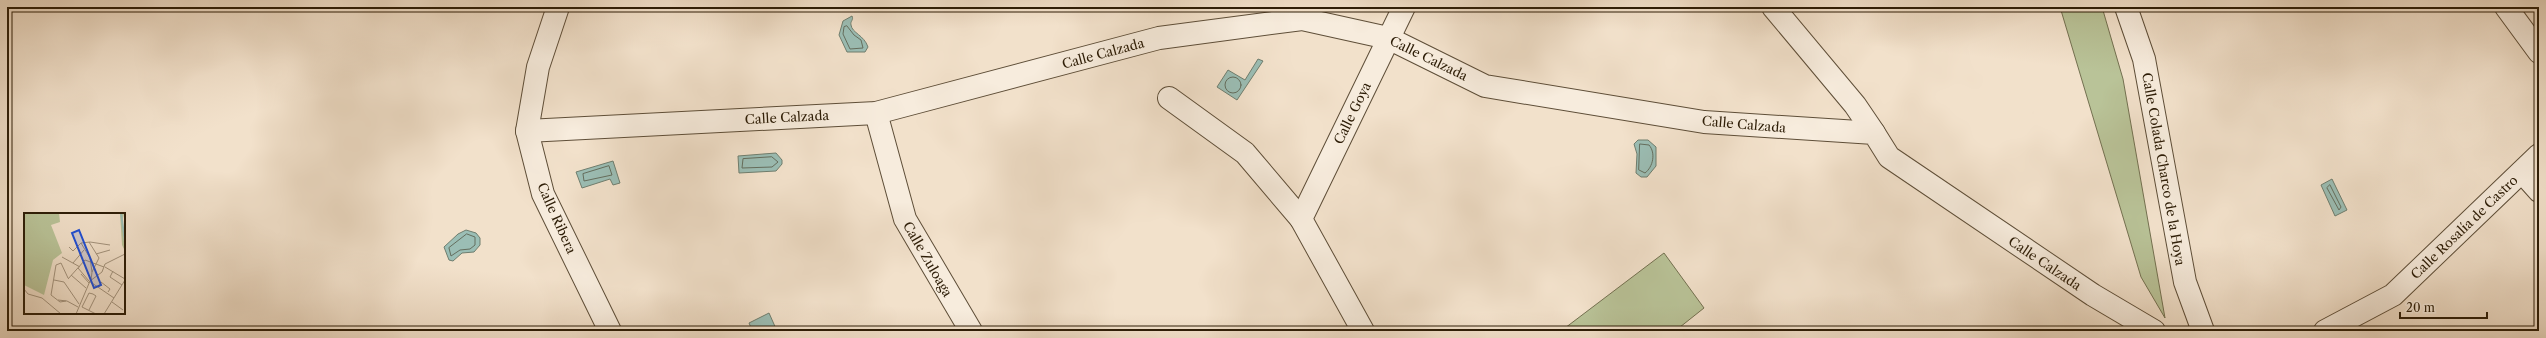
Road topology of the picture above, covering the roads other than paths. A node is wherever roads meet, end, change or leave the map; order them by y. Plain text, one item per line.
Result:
1 (558, 7) edge
2 (1404, 7) edge
3 (1773, 7) edge
4 (2126, 7) edge
5 (2506, 7) edge
6 (1388, 38) junction
7 (2539, 52) edge
8 (1169, 98) dead end
9 (876, 113) junction
10 (527, 131) junction
11 (1874, 133) junction
12 (2539, 155) edge
13 (2522, 172) junction
14 (2539, 191) edge
15 (1301, 219) junction
16 (610, 331) edge
17 (970, 331) edge
18 (1363, 331) edge
19 (2154, 331) edge
20 (2203, 331) edge
21 (2325, 331) edge

1 - 10 street, Calle Ribera
2 - 6 street, Calle Goya
3 - 11 street
4 - 20 street, Calle Colada Charco de la Hoya
5 - 7 street
6 - 9 street, Calle Calzada
6 - 11 street, Calle Calzada
6 - 15 street, Calle Goya
8 - 15 street
9 - 10 street, Calle Calzada
9 - 17 street, Calle Zuloaga
10 - 16 street, Calle Ribera
11 - 19 street, Calle Calzada
12 - 13 street, Calle Rosalía de Castro
13 - 14 street
13 - 21 street, Calle Rosalía de Castro
15 - 18 street

